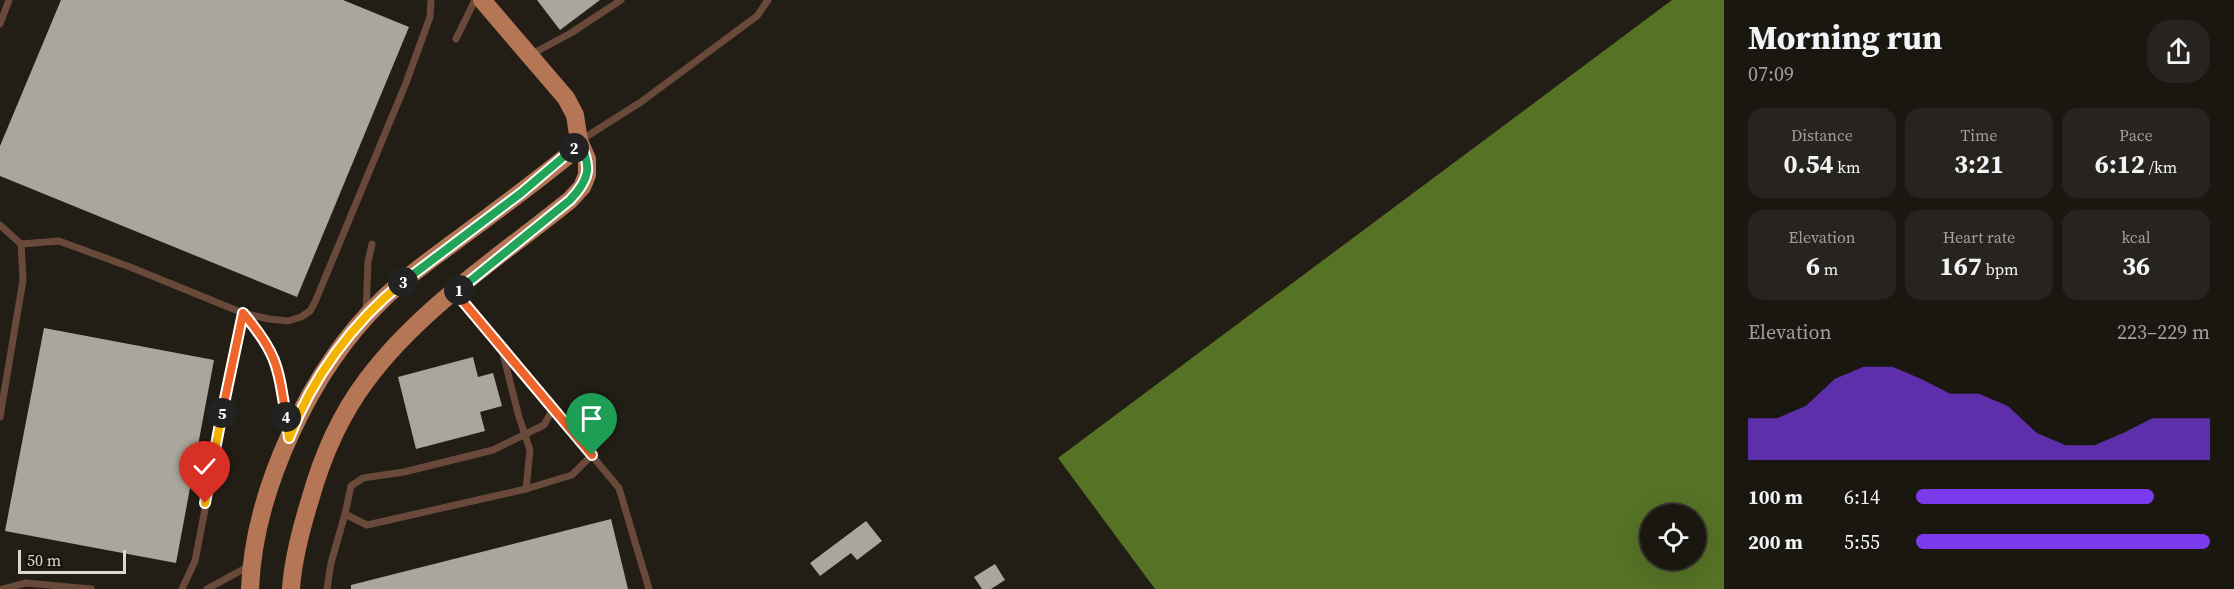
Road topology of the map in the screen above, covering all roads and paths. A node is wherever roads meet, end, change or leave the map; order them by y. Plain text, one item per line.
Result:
1 (9, 0) edge
2 (430, 0) edge
3 (475, 0) edge
4 (482, 0) edge
5 (621, 0) edge
6 (768, 0) edge
7 (0, 24) edge
8 (456, 39) dead end
9 (530, 55) junction
10 (579, 141) junction
11 (0, 225) edge
12 (21, 244) junction
13 (372, 244) dead end
14 (455, 292) junction
15 (243, 313) junction
16 (365, 316) junction
17 (502, 348) junction
18 (553, 409) junction
19 (0, 417) edge
20 (525, 433) junction
21 (289, 438) junction
22 (592, 455) junction
23 (526, 489) junction
24 (345, 514) junction
25 (253, 564) junction
26 (3, 589) edge
27 (91, 589) edge
28 (182, 589) edge
29 (207, 589) edge
30 (250, 589) edge
31 (291, 589) edge
32 (327, 589) edge
33 (649, 589) edge

1 - 7 lane
2 - 15 lane
3 - 8 lane
4 - 9 main road
5 - 9 lane
6 - 10 lane
9 - 10 main road
10 - 14 main road
10 - 16 main road
11 - 12 lane
12 - 15 lane
12 - 19 lane
13 - 16 lane
14 - 17 lane
14 - 31 main road
15 - 21 lane
15 - 28 lane
16 - 21 main road
17 - 18 lane
17 - 20 lane
18 - 20 lane
18 - 22 lane
20 - 23 lane
20 - 24 lane
21 - 25 main road
22 - 23 lane
22 - 33 lane
23 - 24 lane
24 - 32 lane
25 - 29 lane
25 - 30 main road
26 - 27 lane

